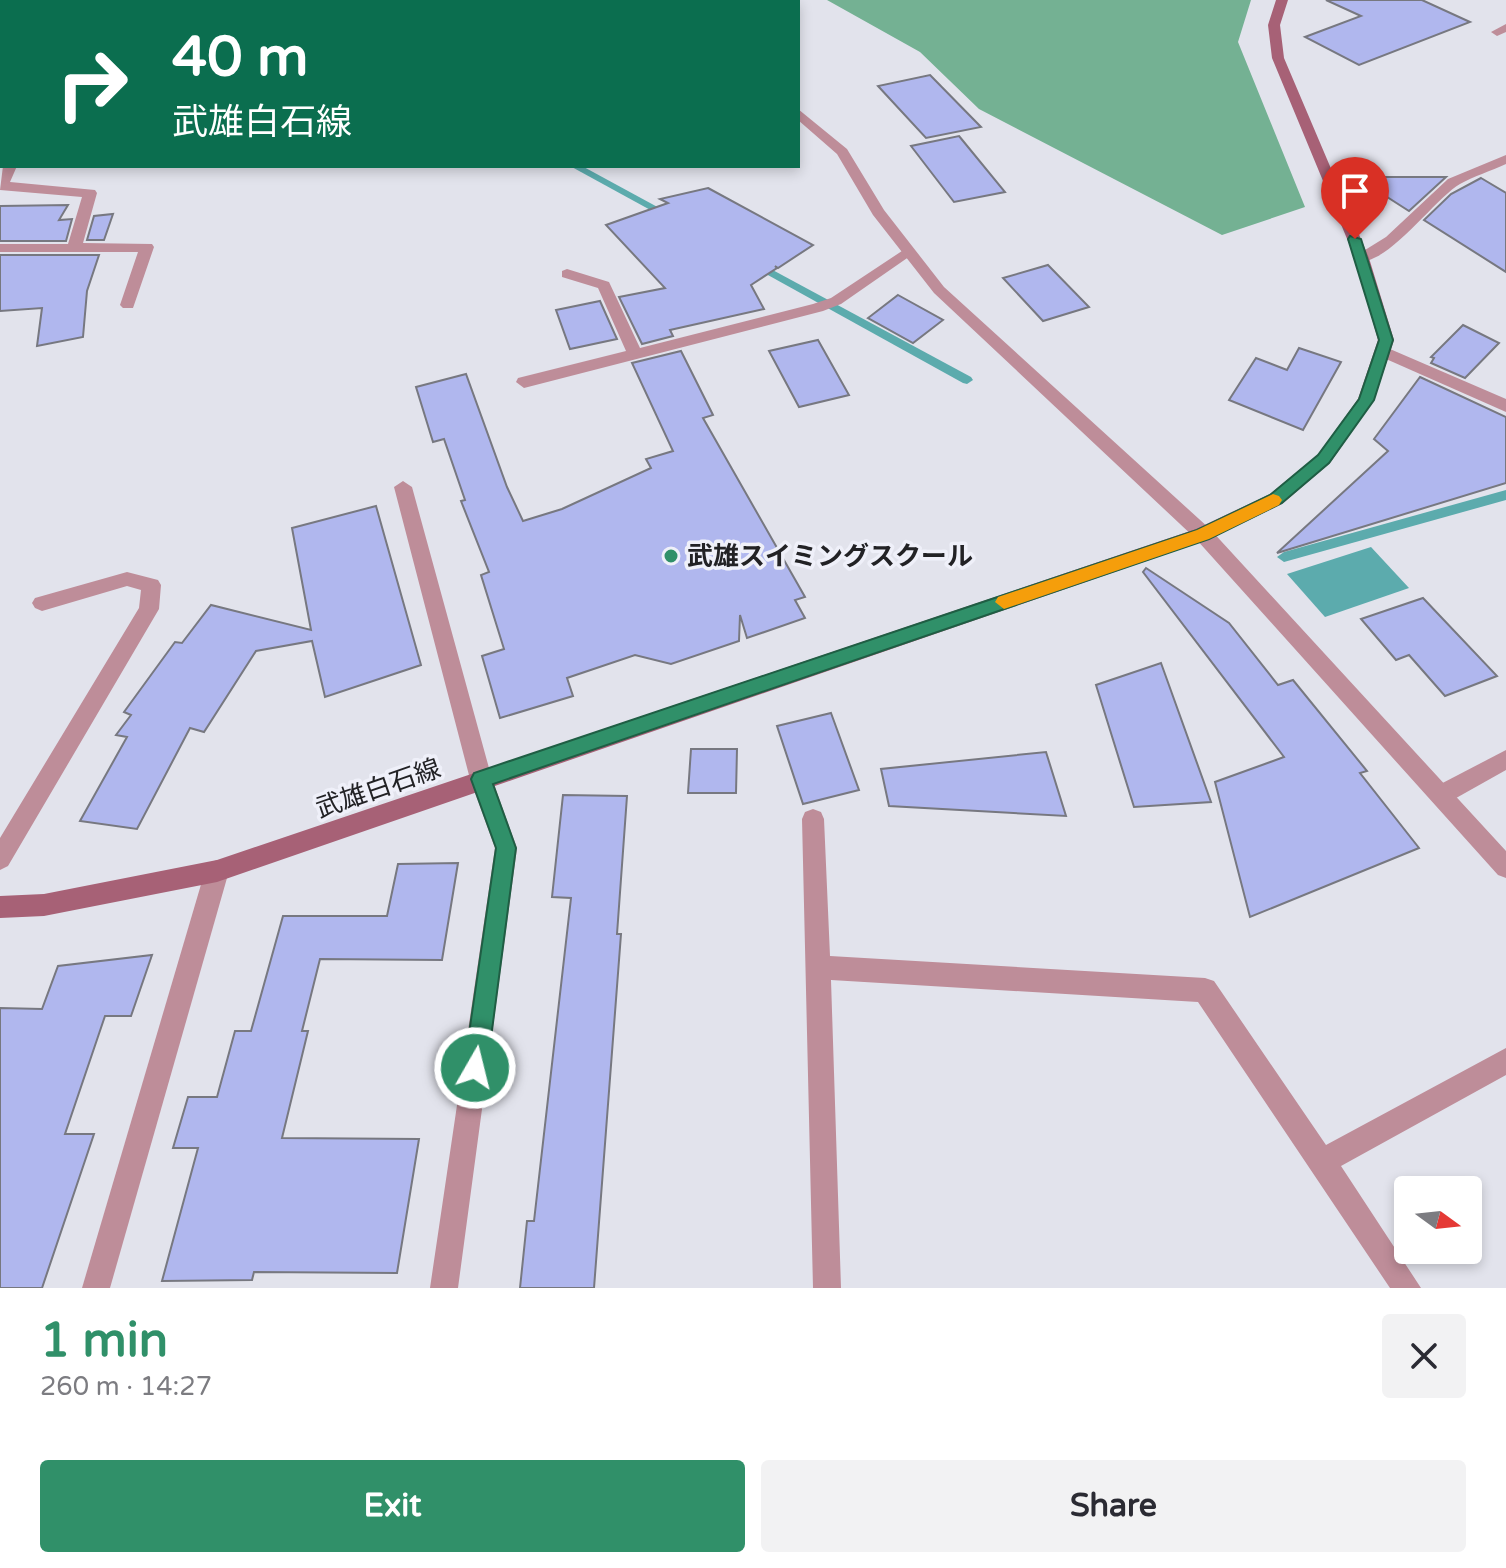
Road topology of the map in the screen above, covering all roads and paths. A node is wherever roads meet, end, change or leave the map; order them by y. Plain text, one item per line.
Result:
1 (1282, 0) edge
2 (800, 115) edge
3 (1506, 159) edge
4 (9, 168) edge
5 (0, 248) edge
6 (74, 248) junction
7 (908, 251) junction
8 (1362, 258) junction
9 (567, 274) dead end
10 (128, 305) dead end
11 (1383, 351) junction
12 (635, 354) junction
13 (524, 382) dead end
14 (1506, 406) edge
15 (403, 487) dead end
16 (1203, 534) junction
17 (42, 603) dead end
18 (1506, 759) edge
19 (481, 779) junction
20 (1441, 795) junction
21 (813, 819) dead end
22 (0, 859) edge
23 (1506, 867) edge
24 (217, 871) junction
25 (0, 907) edge
26 (818, 967) junction
27 (1506, 1061) edge
28 (1320, 1163) junction
29 (96, 1288) edge
30 (444, 1288) edge
31 (827, 1288) edge
32 (1407, 1288) edge

1 - 8 main road, 武雄白石線
2 - 7 street
3 - 8 street
4 - 6 street
5 - 6 street
6 - 10 street
7 - 12 street
7 - 16 street
8 - 11 main road, 武雄白石線
9 - 12 street
11 - 14 street
11 - 16 main road, 武雄白石線
12 - 13 street
15 - 19 street
16 - 19 main road, 武雄白石線
16 - 20 street
17 - 22 street
18 - 20 street
19 - 24 main road, 武雄白石線
19 - 30 street
20 - 23 street
21 - 26 street
24 - 25 main road, 武雄白石線
24 - 29 street
26 - 28 street
26 - 31 street
27 - 28 street
28 - 32 street

